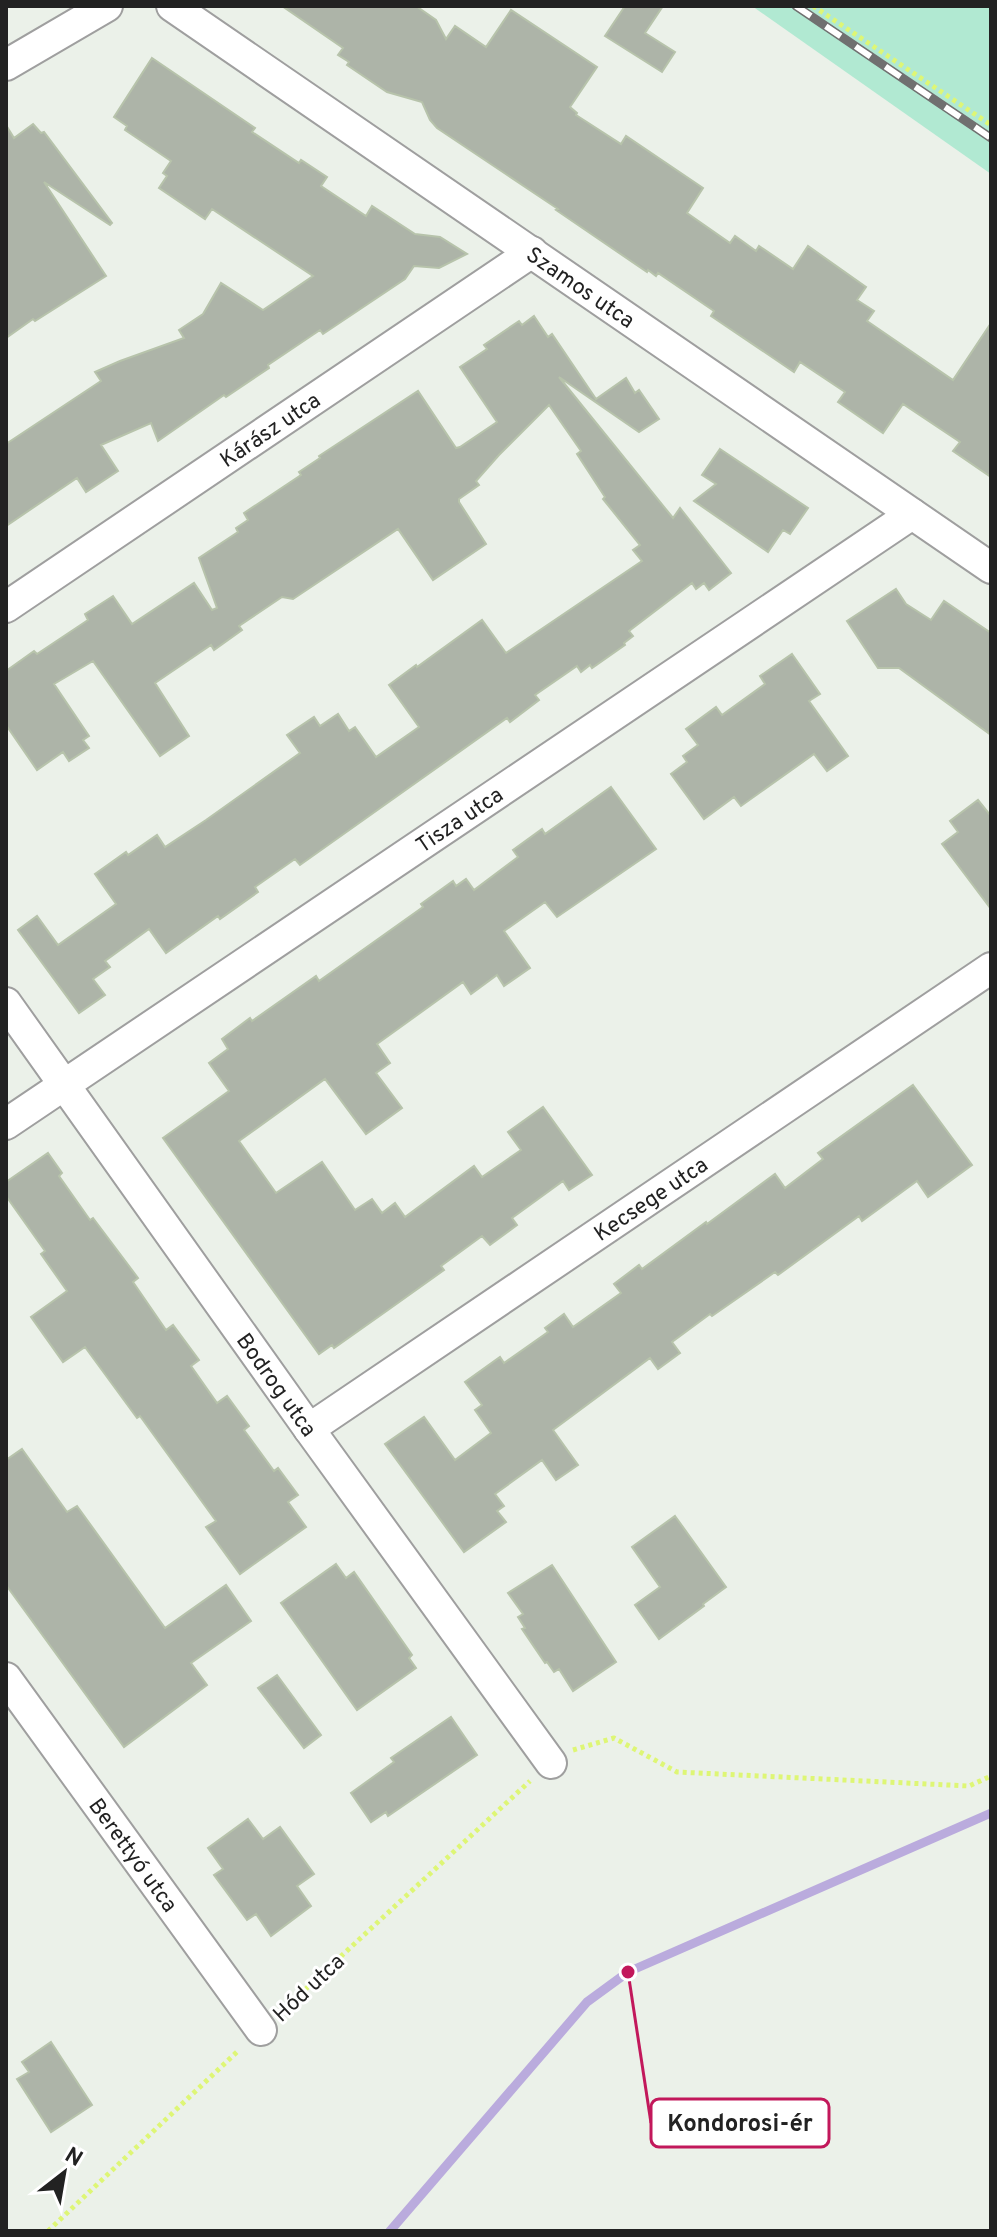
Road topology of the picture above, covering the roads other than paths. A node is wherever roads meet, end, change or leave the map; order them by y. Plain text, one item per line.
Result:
1 (107, 6) edge
2 (172, 6) edge
3 (6, 65) edge
4 (532, 252) junction
5 (912, 514) junction
6 (991, 568) edge
7 (6, 607) edge
8 (991, 968) edge
9 (6, 1003) edge
10 (64, 1085) junction
11 (6, 1124) edge
12 (309, 1429) junction
13 (6, 1678) edge
14 (562, 1756) road end
15 (261, 2030) road end

1 - 3 street
2 - 4 street, Szamos utca
4 - 5 street, Szamos utca
4 - 7 street, Kárász utca
5 - 6 street, Szamos utca
5 - 10 street, Tisza utca
8 - 12 street, Kecsege utca
9 - 10 street, Bodrog utca
10 - 11 street, Tisza utca
10 - 12 street, Bodrog utca
12 - 14 street, Bodrog utca
13 - 15 street, Berettyó utca

